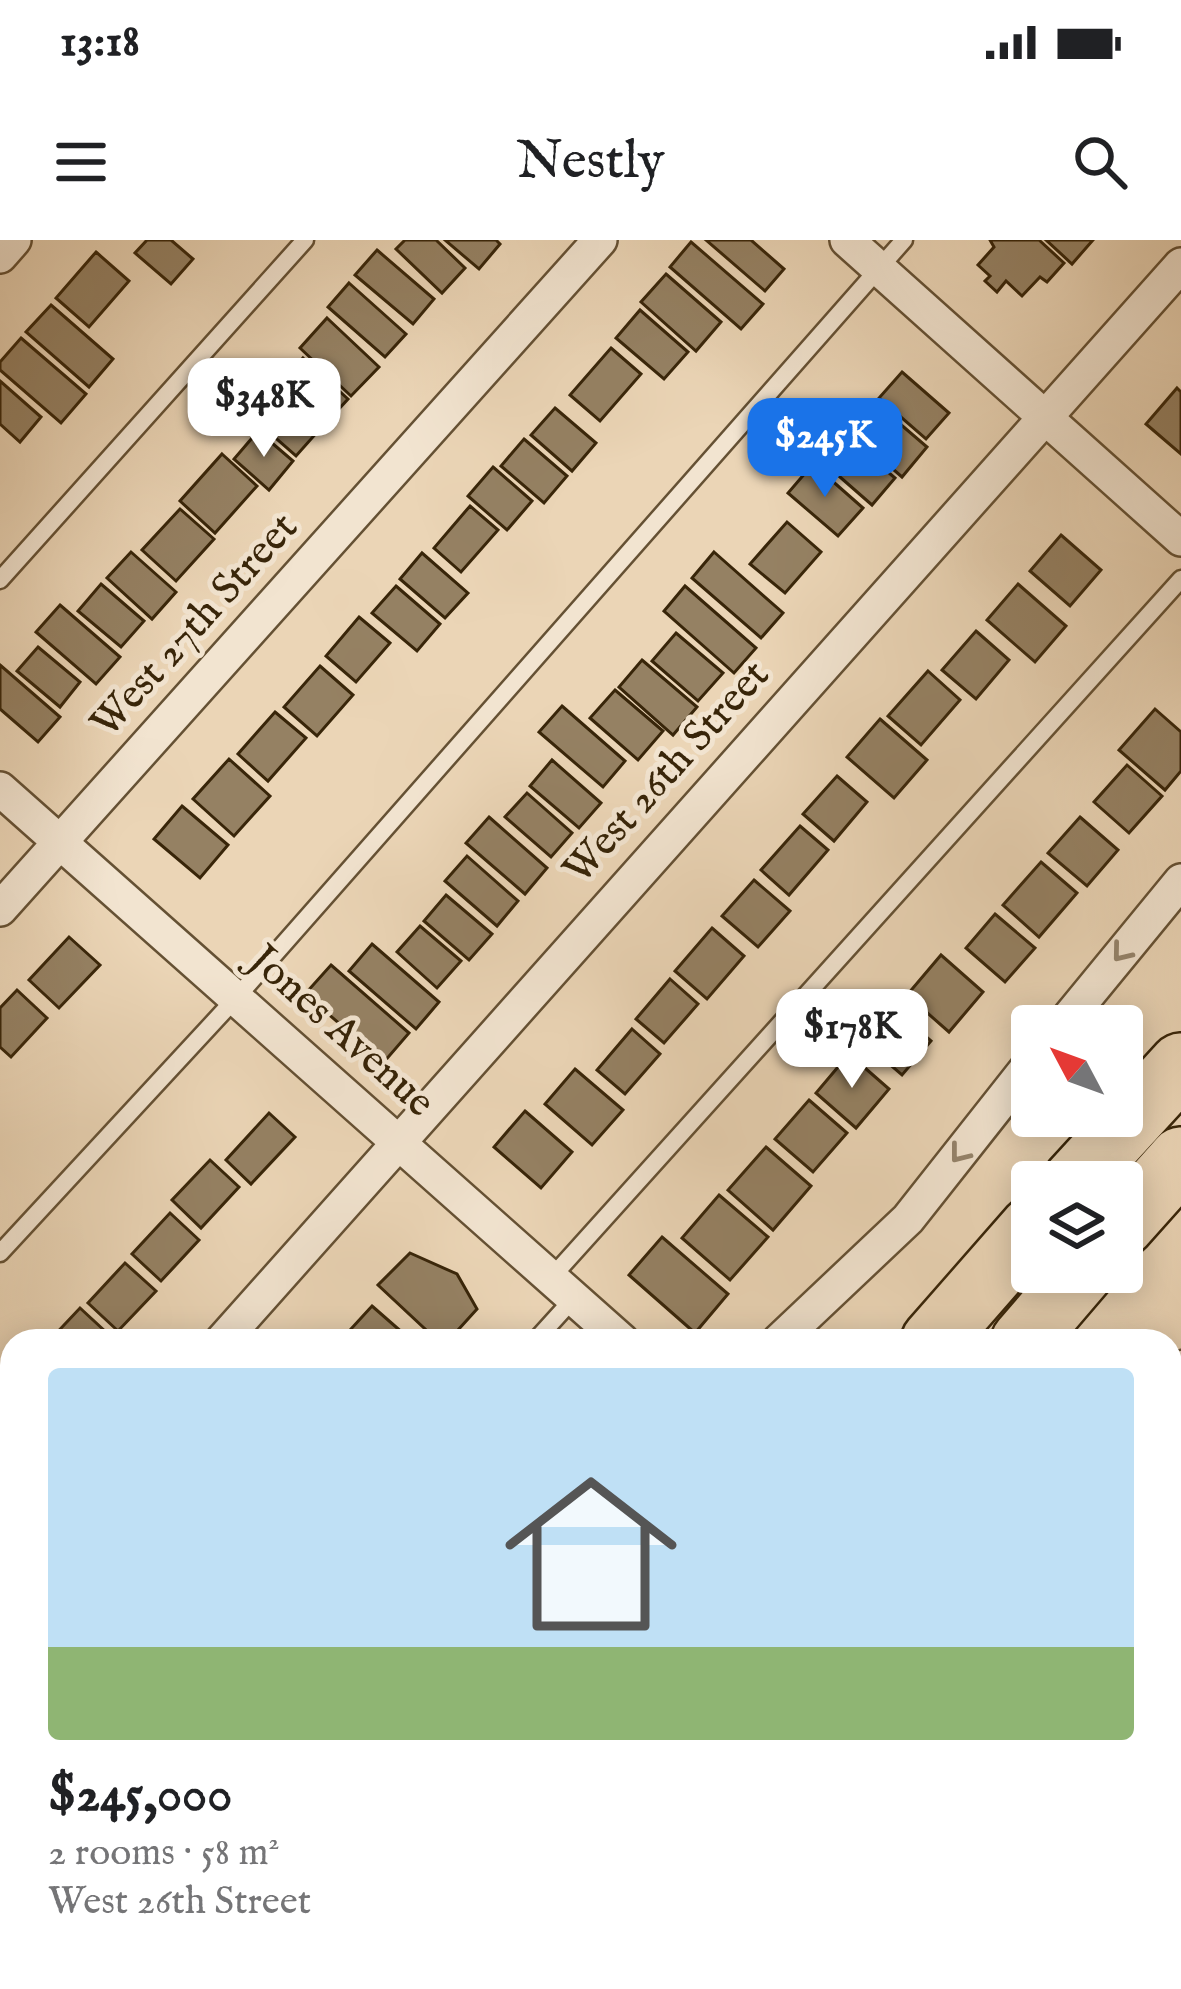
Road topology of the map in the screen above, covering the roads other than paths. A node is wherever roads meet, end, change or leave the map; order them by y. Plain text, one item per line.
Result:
1 (14, 240) edge
2 (305, 240) edge
3 (600, 240) edge
4 (847, 240) edge
5 (904, 240) edge
6 (0, 256) edge
7 (1181, 265) edge
8 (879, 268) junction
9 (1044, 416) junction
10 (1181, 539) edge
11 (1181, 579) edge
12 (0, 580) edge
13 (0, 789) edge
14 (61, 843) junction
15 (1181, 881) edge
16 (0, 909) edge
17 (236, 998) junction
18 (1079, 1005) edge
19 (1181, 1051) edge
20 (1181, 1065) edge
21 (1011, 1089) edge
22 (399, 1143) junction
23 (1181, 1159) edge
24 (1092, 1161) edge
25 (1092, 1161) edge
26 (1143, 1202) edge
27 (0, 1252) edge
28 (1011, 1252) edge
29 (562, 1288) junction
30 (1064, 1293) edge
31 (233, 1329) edge
32 (542, 1329) edge
33 (608, 1329) edge
34 (791, 1329) edge
35 (944, 1329) edge
36 (1032, 1329) edge

1 - 6 street
2 - 12 lane
3 - 14 street, West 27th Street
4 - 8 street
5 - 8 lane
7 - 9 street, West 26th Street
8 - 9 street
8 - 17 lane
9 - 10 street
9 - 22 street, West 26th Street
11 - 29 lane
13 - 14 street, Jones Avenue
14 - 16 street, West 27th Street
14 - 17 street, Jones Avenue
15 -> 18 street
17 - 22 street, Jones Avenue
17 - 27 lane
19 - 24 highway
20 - 25 highway
21 -> 34 street
22 - 29 street, Jones Avenue
22 - 31 street, West 26th Street
23 - 26 highway
28 - 35 highway
29 - 32 lane
29 - 33 street, Jones Avenue
30 - 36 highway

